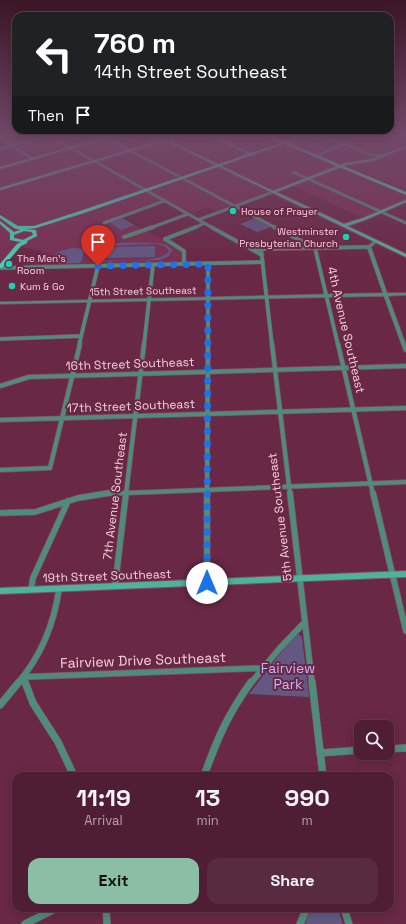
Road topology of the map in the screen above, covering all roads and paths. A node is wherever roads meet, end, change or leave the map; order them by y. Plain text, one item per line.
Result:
1 (37, 178) edge
2 (124, 178) edge
3 (183, 178) joint
4 (245, 178) edge
5 (369, 178) edge
6 (308, 179) joint
7 (0, 189) edge
8 (145, 190) junction
9 (273, 192) junction
10 (406, 194) edge
11 (164, 201) junction
12 (406, 201) edge
13 (237, 205) junction
14 (382, 212) junction
15 (188, 214) junction
16 (0, 216) edge
17 (198, 220) junction
18 (0, 221) edge
19 (9, 222) junction
20 (104, 222) dead end
21 (47, 223) junction
22 (205, 223) junction
23 (406, 223) edge
24 (343, 226) junction
25 (19, 228) junction
26 (28, 230) junction
27 (36, 234) junction
28 (12, 236) junction
29 (124, 237) dead end
30 (27, 241) junction
31 (376, 242) junction
32 (369, 247) junction
33 (315, 248) junction
34 (250, 249) junction
35 (260, 249) junction
36 (262, 255) junction
37 (406, 256) edge
38 (263, 262) junction
39 (0, 263) edge
40 (184, 264) junction
41 (208, 264) junction
42 (153, 265) junction
43 (98, 266) junction
44 (0, 267) edge
45 (386, 294) junction
46 (406, 294) edge
47 (327, 295) junction
48 (267, 297) junction
49 (208, 298) junction
50 (149, 300) junction
51 (90, 301) junction
52 (0, 303) edge
53 (81, 336) junction
54 (0, 338) edge
55 (406, 351) edge
56 (406, 366) edge
57 (344, 368) junction
58 (276, 370) junction
59 (208, 372) junction
60 (140, 374) junction
61 (72, 376) junction
62 (0, 386) edge
63 (406, 408) edge
64 (354, 409) junction
65 (280, 412) junction
66 (207, 414) junction
67 (135, 416) junction
68 (62, 419) junction
69 (0, 420) edge
70 (0, 470) edge
71 (406, 482) edge
72 (371, 483) junction
73 (289, 486) junction
74 (207, 489) junction
75 (126, 492) junction
76 (68, 501) junction
77 (0, 514) edge
78 (406, 574) edge
79 (393, 575) junction
80 (300, 579) junction
81 (207, 583) junction
82 (115, 586) junction
83 (31, 589) junction
84 (59, 589) junction
85 (0, 591) edge
86 (304, 623) junction
87 (406, 631) edge
88 (264, 668) junction
89 (23, 677) junction
90 (0, 705) edge
91 (406, 748) edge
92 (394, 749) edge
93 (354, 751) edge
94 (320, 753) junction
95 (72, 772) edge
96 (205, 772) edge
97 (322, 772) edge
98 (49, 912) edge
99 (106, 912) edge
100 (304, 912) edge
101 (345, 912) edge
102 (25, 924) edge
103 (107, 924) edge
104 (300, 924) edge
105 (349, 924) edge

1 - 7 main road
2 - 8 street
3 - 8 main road
3 - 13 street
4 - 9 main road
5 - 10 main road
6 - 9 main road
6 - 14 street
8 - 11 street
8 - 21 main road
9 - 13 street
9 - 24 main road
11 - 15 street
11 - 20 street
12 - 14 main road
13 - 17 street
13 - 33 street
14 - 23 street
14 - 24 main road
15 - 17 street
15 - 29 street
16 - 19 main road
17 - 22 street
18 - 19 main road
18 - 28 main road
19 - 25 main road
21 - 25 main road
21 - 26 main road
21 - 27 main road
22 - 34 street
22 - 40 street
24 - 31 main road
25 - 26 main road
26 - 27 main road
26 - 28 main road
27 - 30 main road
28 - 30 main road
28 - 39 main road
30 - 44 main road
31 - 32 street
31 - 37 main road
32 - 33 street
32 - 45 street
33 - 35 street
33 - 47 street, 4th Avenue Southeast
34 - 35 street
34 - 36 street
35 - 36 street, 5th Avenue Southeast
36 - 38 street, 5th Avenue Southeast
38 - 41 street
38 - 48 street, 5th Avenue Southeast
40 - 41 street
40 - 42 street
41 - 49 street
42 - 43 street
42 - 50 street, 7th Avenue Southeast
43 - 44 street
43 - 51 street
45 - 46 street, 15th Street Southeast
45 - 47 street, 15th Street Southeast
45 - 55 street
47 - 48 street, 15th Street Southeast
47 - 57 street, 4th Avenue Southeast
48 - 49 street, 15th Street Southeast
48 - 58 street, 5th Avenue Southeast
49 - 50 street, 15th Street Southeast
49 - 59 street
50 - 51 street, 15th Street Southeast
50 - 60 street, 7th Avenue Southeast
51 - 52 street, 15th Street Southeast
51 - 53 street
53 - 54 street
53 - 61 street
56 - 57 street, 16th Street Southeast
57 - 58 street, 16th Street Southeast
57 - 64 street, 4th Avenue Southeast
58 - 59 street, 16th Street Southeast
58 - 65 street, 5th Avenue Southeast
59 - 60 street, 16th Street Southeast
59 - 66 street
60 - 61 street, 16th Street Southeast
60 - 67 street, 7th Avenue Southeast
61 - 62 street, 16th Street Southeast
61 - 68 street
63 - 64 street, 17th Street Southeast
64 - 65 street, 17th Street Southeast
64 - 72 street, 4th Avenue Southeast
65 - 66 street, 17th Street Southeast
65 - 73 street, 5th Avenue Southeast
66 - 67 street, 17th Street Southeast
66 - 74 street
67 - 68 street, 17th Street Southeast
67 - 75 street, 7th Avenue Southeast
68 - 69 street, 17th Street Southeast
68 - 70 street
71 - 72 street
72 - 73 street
72 - 79 street, 4th Avenue Southeast
73 - 74 street
73 - 80 street, 5th Avenue Southeast
74 - 75 street
74 - 81 street
75 - 76 street
75 - 82 street, 7th Avenue Southeast
76 - 77 street
76 - 83 street
78 - 79 main road, 19th Street Southeast
79 - 80 main road, 19th Street Southeast
79 - 87 street, 4th Avenue Southeast
80 - 81 main road, 19th Street Southeast
80 - 86 street, 5th Avenue Southeast
81 - 82 main road, 19th Street Southeast
82 - 84 main road, 19th Street Southeast
83 - 84 main road, 19th Street Southeast
83 - 85 main road, 19th Street Southeast
84 - 89 street
86 - 88 street
86 - 94 street, 5th Avenue Southeast
88 - 89 street, Fairview Drive Southeast
88 - 96 street
89 - 90 street
89 - 95 street
91 - 92 street
93 - 94 street
94 - 97 street, 5th Avenue Southeast
98 - 102 street
99 - 103 street
100 - 104 street
101 - 105 street

